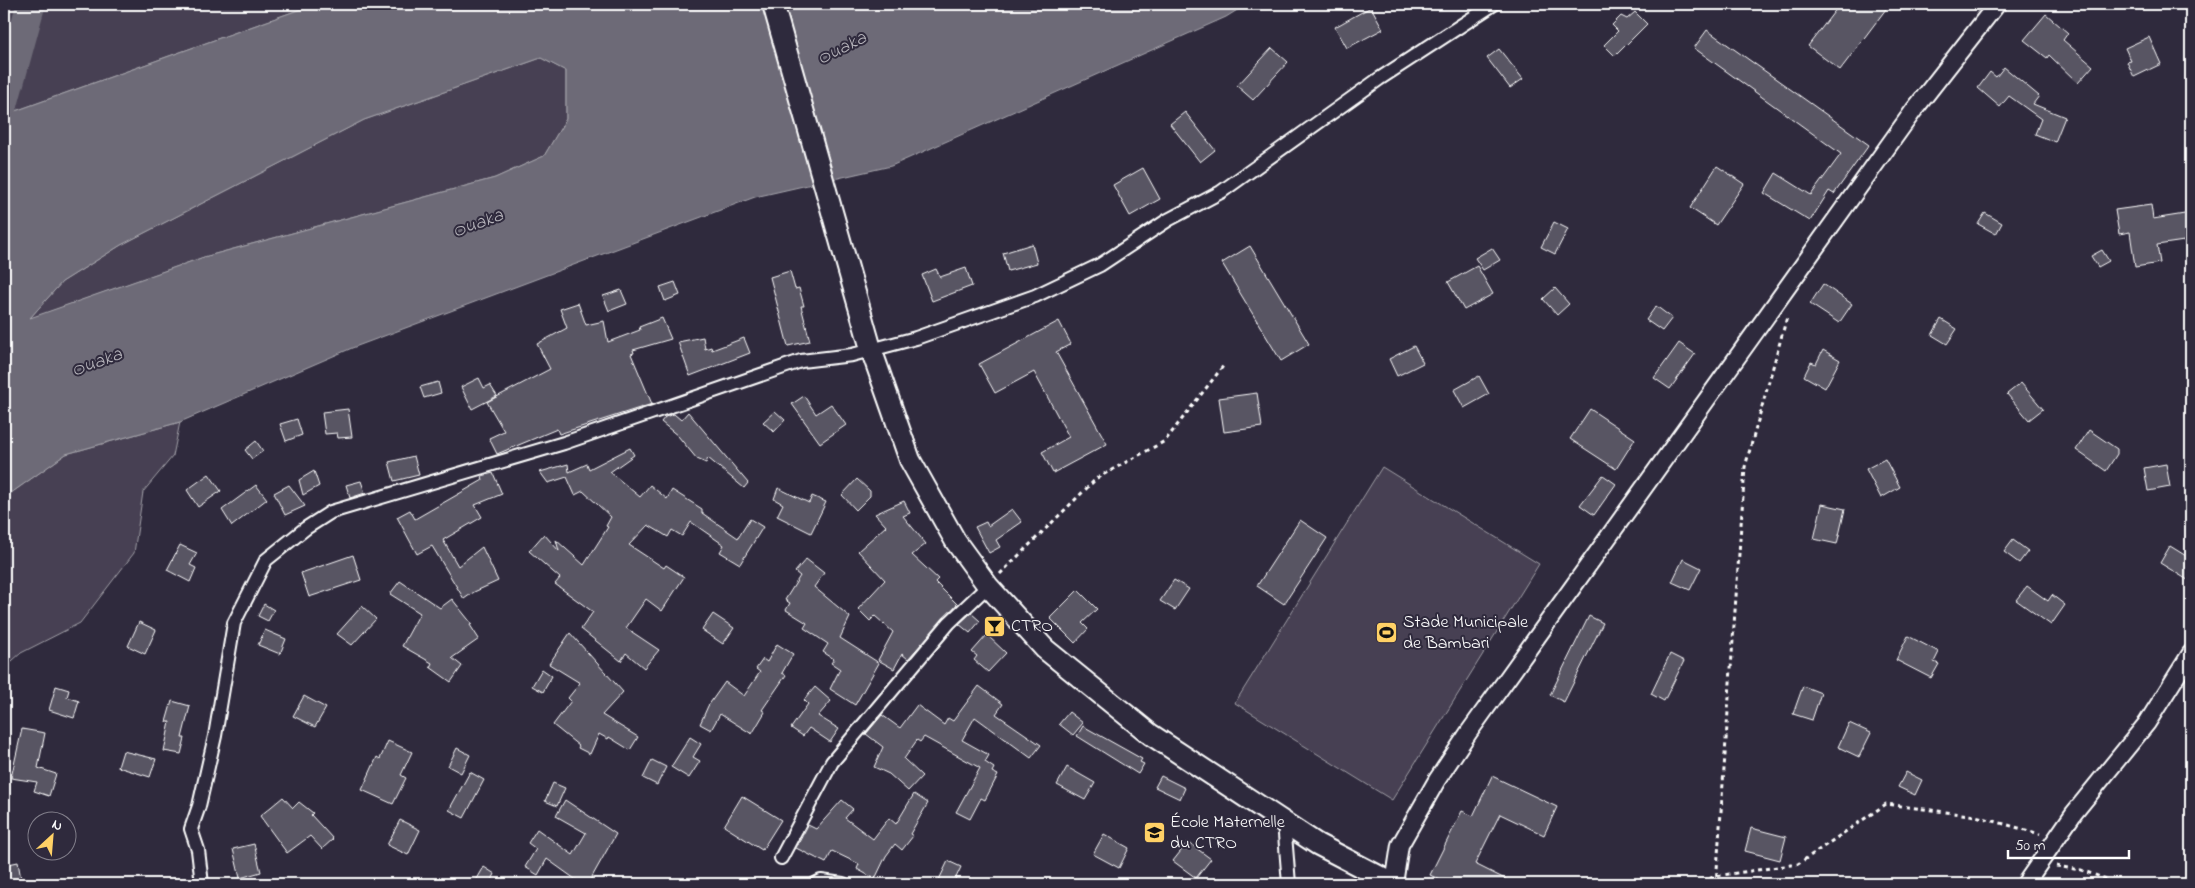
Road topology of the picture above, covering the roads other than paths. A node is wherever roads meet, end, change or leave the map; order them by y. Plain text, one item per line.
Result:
1 (773, 4) edge
2 (1494, 4) edge
3 (1997, 4) edge
4 (871, 349) junction
5 (988, 586) junction
6 (2191, 653) edge
7 (1284, 822) junction
8 (781, 858) dead end
9 (202, 884) edge
10 (815, 884) edge
11 (843, 884) edge
12 (1289, 884) edge
13 (1394, 884) edge
14 (2025, 884) edge

1 - 4 main road
2 - 4 street
3 - 13 street
4 - 5 main road
4 - 9 street
5 - 7 main road
5 - 8 street
6 - 14 street
7 - 12 street
7 - 13 main road
10 - 11 street

